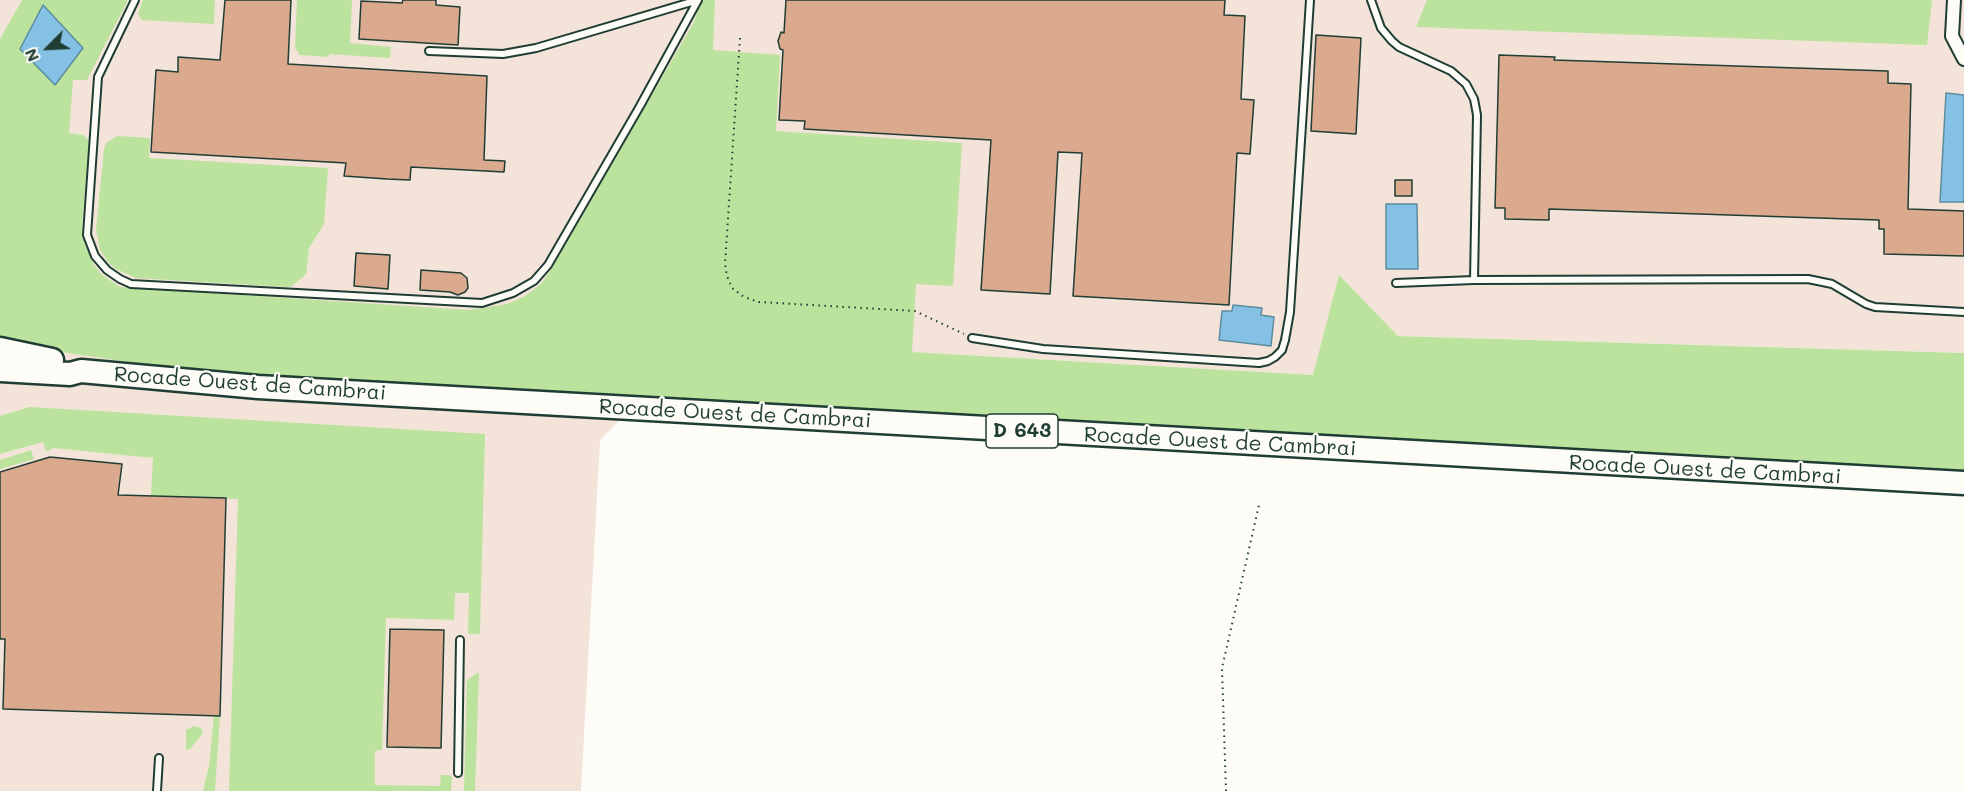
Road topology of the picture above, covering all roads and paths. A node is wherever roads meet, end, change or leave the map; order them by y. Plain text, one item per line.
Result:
1 (135, 0) edge
2 (698, 0) edge
3 (1310, 0) edge
4 (1371, 0) edge
5 (1954, 0) edge
6 (740, 38) dead end
7 (429, 51) dead end
8 (1964, 59) edge
9 (1474, 280) junction
10 (1396, 283) dead end
11 (1964, 312) edge
12 (972, 338) joint
13 (0, 349) edge
14 (0, 370) edge
15 (81, 371) junction
16 (1964, 483) edge
17 (1259, 505) dead end
18 (460, 640) dead end
19 (159, 758) dead end
20 (458, 773) dead end
21 (157, 791) edge
22 (1226, 791) edge

1 - 2 lane
2 - 7 lane
3 - 12 lane
4 - 9 lane
5 - 8 street
6 - 12 path
9 - 10 lane
9 - 11 lane
13 - 15 highway, Rocade Ouest de Cambrai / D 643
14 - 15 highway, Rocade Ouest de Cambrai / D 643
15 - 16 highway, Rocade Ouest de Cambrai / D 643
17 - 22 path
18 - 20 lane
19 - 21 lane

